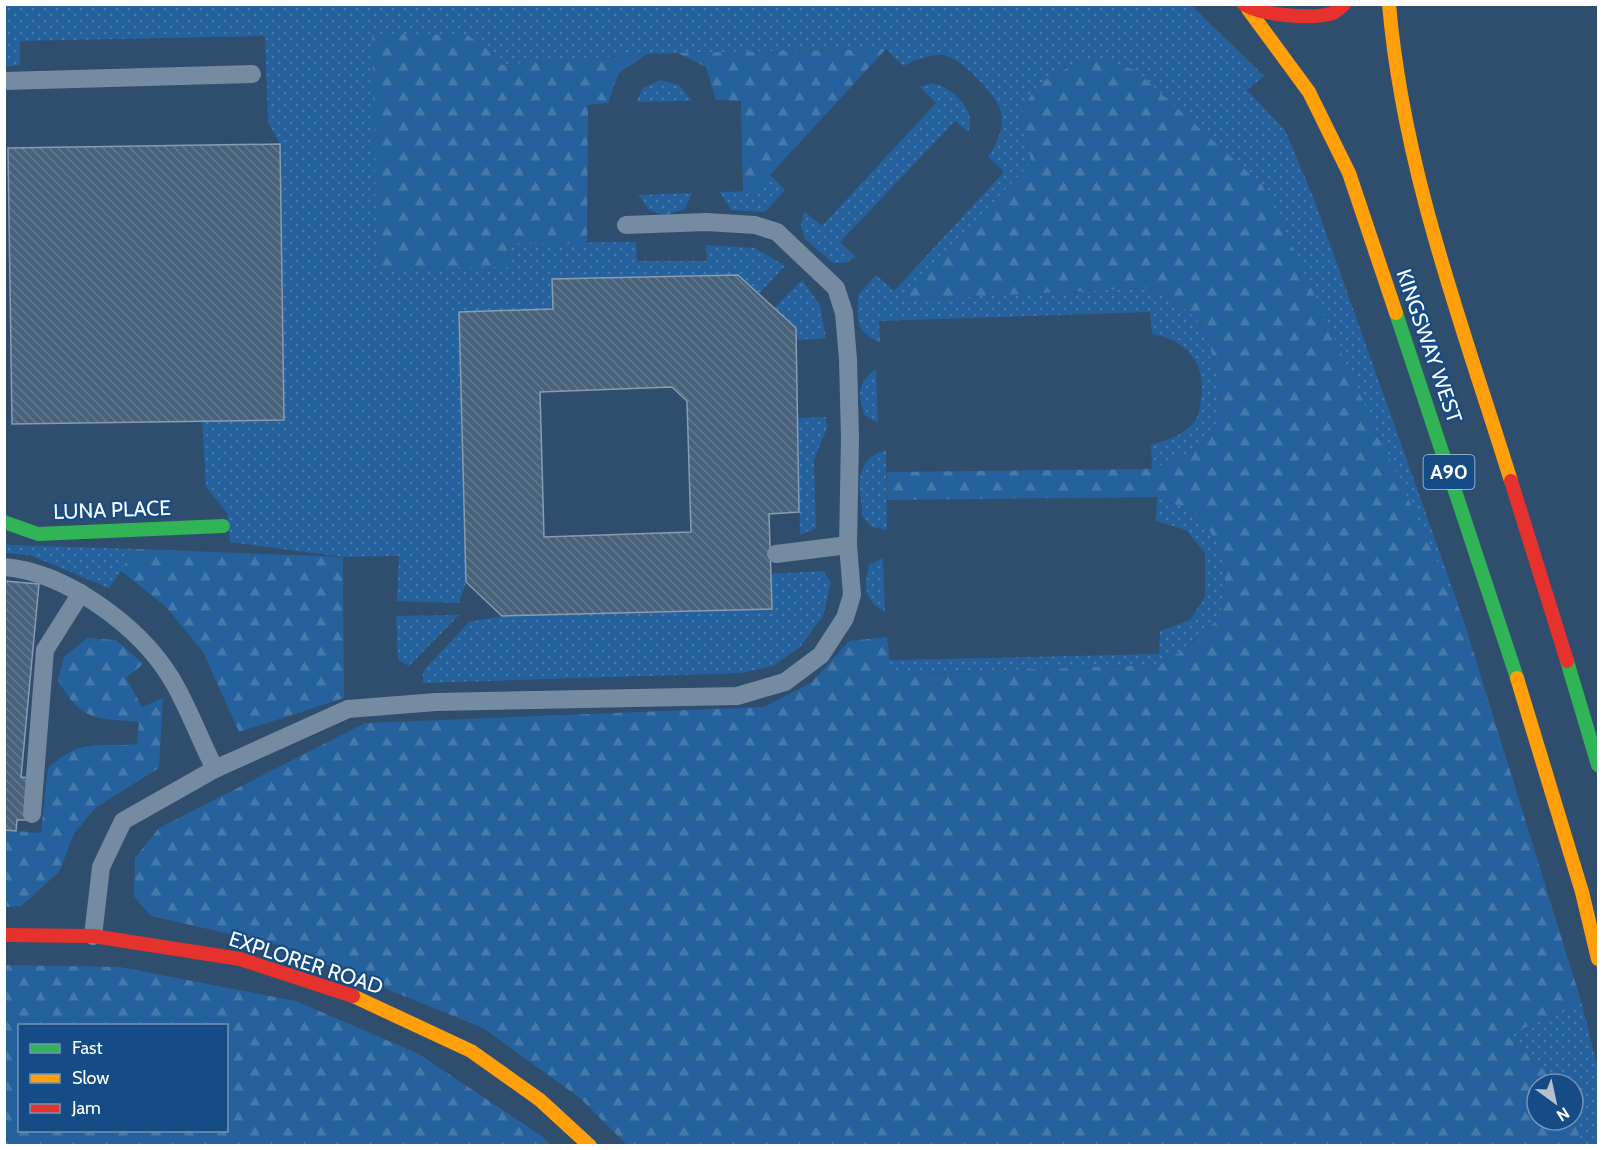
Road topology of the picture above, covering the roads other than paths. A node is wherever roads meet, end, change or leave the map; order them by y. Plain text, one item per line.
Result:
1 (1344, 4) edge
2 (1389, 4) edge
3 (1246, 7) edge
4 (252, 74) dead end
5 (4, 81) edge
6 (626, 225) dead end
7 (4, 522) edge
8 (223, 526) dead end
9 (848, 545) junction
10 (776, 554) dead end
11 (4, 567) edge
12 (81, 592) junction
13 (1599, 765) edge
14 (214, 769) junction
15 (32, 814) dead end
16 (4, 935) edge
17 (93, 936) junction
18 (1599, 959) edge
19 (590, 1146) edge

1 - 3 main road, A90
2 - 13 main road, KINGSWAY WEST / A90
3 - 18 main road, KINGSWAY WEST / A90
4 - 5 lane
6 - 9 lane
7 - 8 main road, LUNA PLACE
9 - 10 lane
9 - 14 lane
11 - 12 lane
12 - 14 lane
12 - 15 lane
14 - 17 lane
16 - 17 main road, EXPLORER ROAD
17 - 19 main road, EXPLORER ROAD

